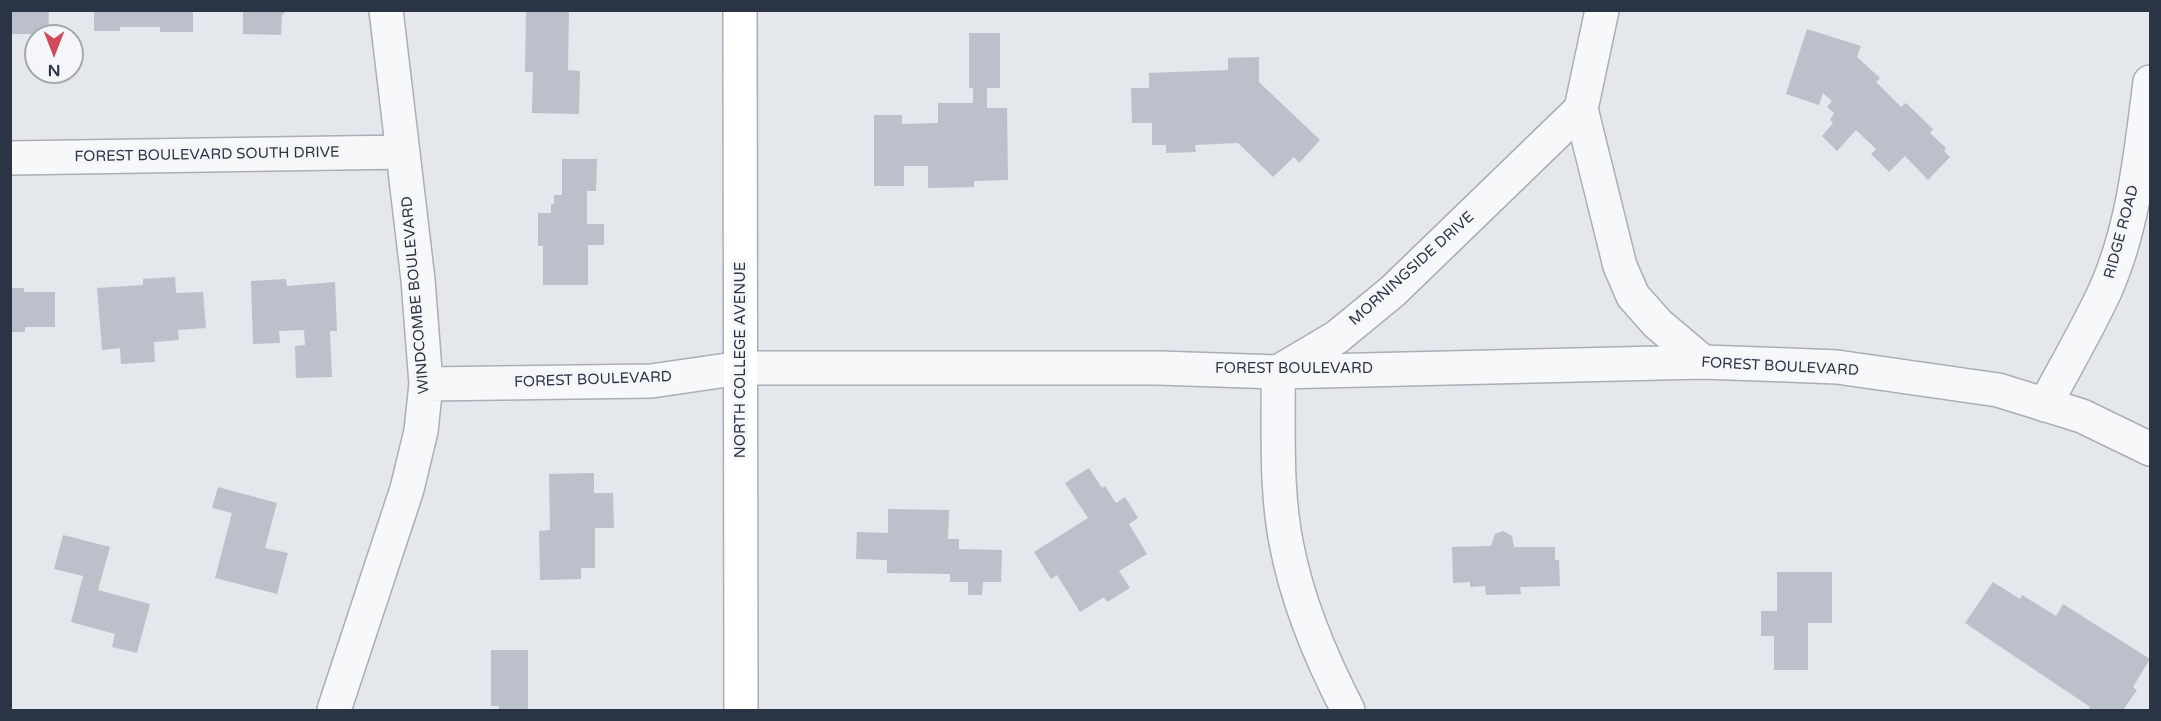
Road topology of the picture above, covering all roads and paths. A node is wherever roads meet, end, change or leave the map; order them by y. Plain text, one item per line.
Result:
1 (386, 10) edge
2 (740, 10) edge
3 (1602, 10) edge
4 (2151, 82) edge
5 (1581, 109) junction
6 (403, 152) junction
7 (10, 158) edge
8 (1703, 362) junction
9 (741, 368) junction
10 (1278, 372) junction
11 (426, 384) junction
12 (2044, 405) junction
13 (2151, 449) edge
14 (334, 711) edge
15 (741, 711) edge
16 (1348, 711) edge

1 - 6 street, WINDCOMBE BOULEVARD
2 - 9 main road, NORTH COLLEGE AVENUE
3 - 5 street
4 - 12 street, RIDGE ROAD
5 - 8 street
5 - 10 street, MORNINGSIDE DRIVE
6 - 7 street, FOREST BOULEVARD SOUTH DRIVE
6 - 11 street, WINDCOMBE BOULEVARD
8 - 10 street, FOREST BOULEVARD
8 - 12 street, FOREST BOULEVARD
9 - 10 street, FOREST BOULEVARD
9 - 11 street, FOREST BOULEVARD
9 - 15 main road, NORTH COLLEGE AVENUE
10 - 16 street
11 - 14 street, WINDCOMBE BOULEVARD
12 - 13 street, FOREST BOULEVARD

